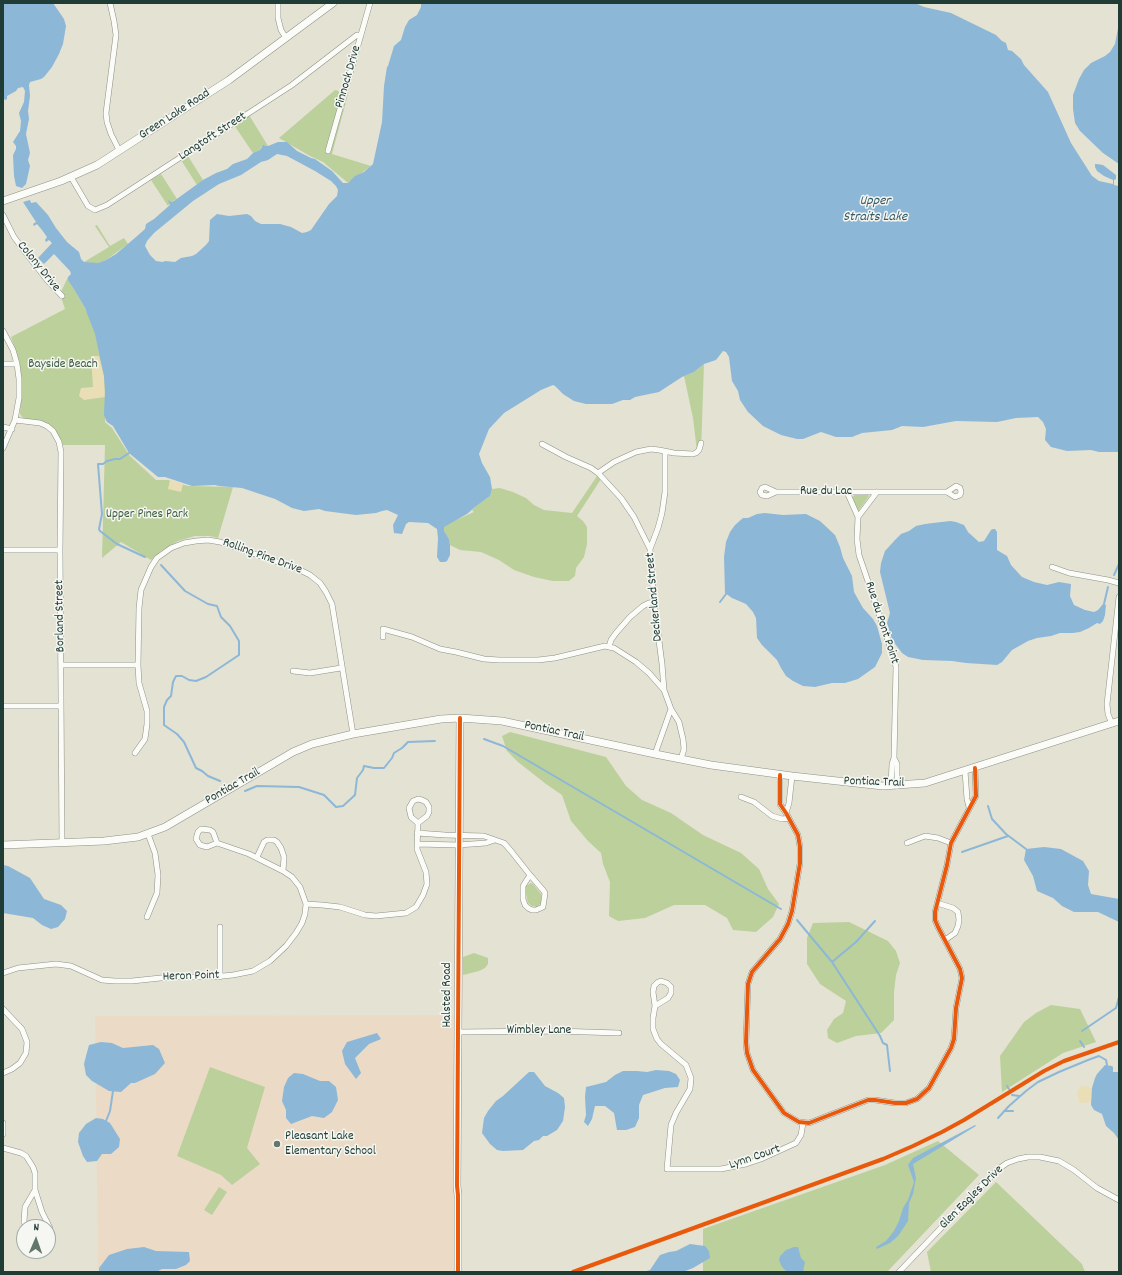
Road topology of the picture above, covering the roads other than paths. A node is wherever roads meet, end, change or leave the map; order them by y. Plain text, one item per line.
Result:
1 (110, 3) edge
2 (278, 3) edge
3 (333, 3) edge
4 (370, 3) edge
5 (361, 36) junction
6 (286, 38) junction
7 (120, 150) junction
8 (328, 151) dead end
9 (71, 176) junction
10 (3, 200) edge
11 (3, 215) edge
12 (62, 296) dead end
13 (3, 331) edge
14 (3, 364) edge
15 (17, 364) junction
16 (16, 420) junction
17 (3, 427) edge
18 (12, 429) junction
19 (701, 443) dead end
20 (542, 444) dead end
21 (3, 448) edge
22 (665, 452) junction
23 (598, 472) junction
24 (776, 492) dead end
25 (847, 492) junction
26 (877, 492) junction
27 (947, 492) dead end
28 (858, 517) junction
29 (650, 549) junction
30 (3, 550) edge
31 (60, 550) junction
32 (1052, 566) dead end
33 (1119, 583) edge
34 (1119, 597) edge
35 (654, 602) junction
36 (383, 638) dead end
37 (609, 647) junction
38 (62, 665) junction
39 (138, 665) junction
40 (341, 668) junction
41 (293, 671) dead end
42 (664, 690) junction
43 (3, 706) edge
44 (61, 706) junction
45 (672, 708) junction
46 (460, 718) junction
47 (1116, 722) edge
48 (353, 734) junction
49 (135, 753) dead end
50 (655, 754) junction
51 (682, 759) junction
52 (975, 768) junction
53 (965, 771) junction
54 (780, 775) junction
55 (792, 776) junction
56 (894, 786) junction
57 (741, 797) dead end
58 (969, 807) junction
59 (786, 813) junction
60 (789, 818) junction
61 (418, 823) junction
62 (417, 833) junction
63 (148, 834) junction
64 (458, 835) junction
65 (496, 840) junction
66 (62, 843) junction
67 (217, 843) dead end
68 (907, 843) dead end
69 (951, 843) junction
70 (416, 844) junction
71 (3, 845) edge
72 (458, 845) junction
73 (257, 857) junction
74 (283, 871) junction
75 (530, 875) junction
76 (937, 903) junction
77 (306, 904) junction
78 (147, 917) dead end
79 (220, 928) dead end
80 (945, 940) junction
81 (3, 973) edge
82 (220, 977) junction
83 (655, 1006) junction
84 (3, 1009) edge
85 (458, 1032) junction
86 (619, 1033) dead end
87 (3, 1073) edge
88 (3, 1123) edge
89 (803, 1123) junction
90 (3, 1134) edge
91 (3, 1148) edge
92 (36, 1190) junction
93 (1119, 1200) edge
94 (24, 1219) edge
95 (46, 1219) edge
96 (458, 1272) edge
97 (900, 1272) edge

1 - 7 street
2 - 6 street
3 - 6 main road, Green Lake Road
4 - 5 street, Pinnock Drive
5 - 8 street, Pinnock Drive
5 - 9 street, Langtoft Street
6 - 7 main road, Green Lake Road
7 - 9 main road, Green Lake Road
9 - 10 main road, Green Lake Road
11 - 12 street, Colony Drive
13 - 15 street
14 - 15 street
15 - 16 street
16 - 18 street
16 - 31 street, Borland Street
17 - 18 street
18 - 21 street
19 - 22 street
20 - 23 street
22 - 23 street
22 - 29 street, Deckerland Street
23 - 29 street
24 - 25 street, Rue du Lac
25 - 26 street, Rue du Lac
25 - 28 street, Rue du Pont Point
26 - 27 street, Rue du Lac
26 - 28 street, Rue du Lac
28 - 56 street, Rue du Pont Point
29 - 35 street, Deckerland Street
30 - 31 street
31 - 38 street, Borland Street
32 - 33 street
34 - 47 street
35 - 37 street
35 - 42 street, Deckerland Street
36 - 37 street
37 - 42 street
38 - 39 street
38 - 44 street, Borland Street
39 - 40 street, Rolling Pine Drive
39 - 49 street, Rolling Pine Drive
40 - 41 street
40 - 48 street, Rolling Pine Drive
42 - 45 street, Deckerland Street
43 - 44 street
44 - 66 street, Borland Street
45 - 50 street
45 - 51 street, Deckerland Street
46 - 48 main road, Pontiac Trail
46 - 50 main road, Pontiac Trail
46 - 64 main road, Halsted Road
47 - 52 main road, Pontiac Trail
48 - 63 main road, Pontiac Trail
50 - 51 main road, Pontiac Trail
51 - 54 main road, Pontiac Trail
52 - 53 main road, Pontiac Trail
52 - 58 street
53 - 56 main road, Pontiac Trail
53 - 58 street
54 - 55 main road, Pontiac Trail
54 - 59 street
55 - 56 main road, Pontiac Trail
55 - 59 street
57 - 60 street
58 - 69 street
59 - 60 street
60 - 89 street
61 - 61 street
61 - 62 street
62 - 64 street
62 - 70 street
63 - 66 main road, Pontiac Trail
63 - 78 street
64 - 65 street
64 - 72 main road, Halsted Road
65 - 72 street
65 - 75 street
66 - 71 main road, Pontiac Trail
67 - 73 street
68 - 69 street
69 - 76 street
70 - 72 street
70 - 77 street
72 - 85 main road, Halsted Road
73 - 74 street
73 - 74 street
74 - 77 street
75 - 75 street
76 - 80 street
76 - 80 street
77 - 82 street, Heron Point
79 - 82 street
80 - 89 street
81 - 82 street, Heron Point
83 - 83 street
83 - 89 street, Lynn Court
84 - 87 street
85 - 86 street, Wimbley Lane
85 - 96 main road, Halsted Road
88 - 90 street
91 - 92 street
92 - 94 street
92 - 95 street
93 - 97 street, Glen Eagles Drive

